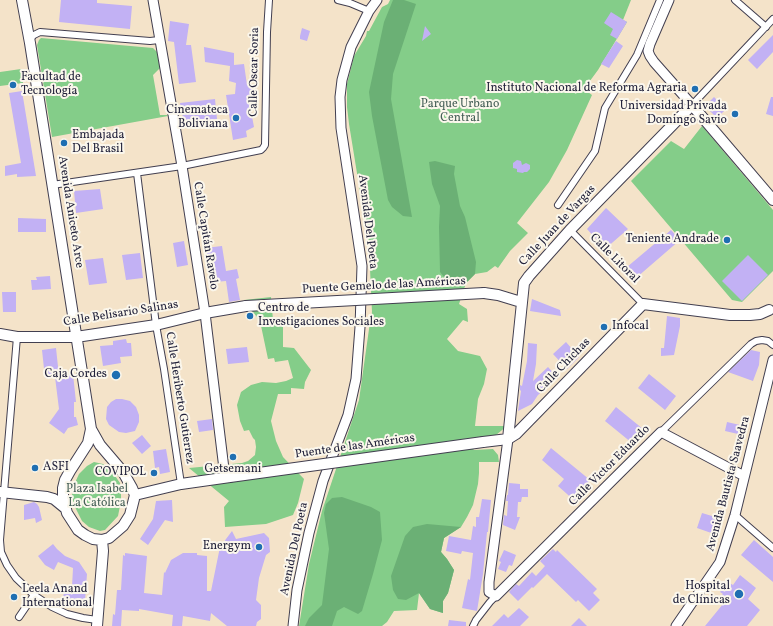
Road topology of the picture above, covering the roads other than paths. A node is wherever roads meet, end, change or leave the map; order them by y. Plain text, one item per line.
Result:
1 (22, 0) edge
2 (152, 0) edge
3 (269, 0) edge
4 (338, 0) edge
5 (372, 0) edge
6 (377, 0) edge
7 (660, 0) edge
8 (669, 0) edge
9 (735, 0) edge
10 (369, 11) junction
11 (773, 19) edge
12 (766, 26) junction
13 (29, 40) junction
14 (159, 40) junction
15 (692, 105) junction
16 (182, 166) junction
17 (137, 173) junction
18 (52, 185) junction
19 (773, 200) edge
20 (558, 205) dead end
21 (570, 230) junction
22 (521, 302) junction
23 (643, 304) junction
24 (246, 306) joint
25 (769, 310) dead end
26 (205, 313) junction
27 (156, 324) junction
28 (0, 334) edge
29 (17, 337) junction
30 (76, 337) junction
31 (0, 339) edge
32 (773, 345) edge
33 (773, 360) edge
34 (770, 382) edge
35 (91, 429) junction
36 (661, 432) junction
37 (508, 439) junction
38 (744, 476) junction
39 (228, 477) junction
40 (65, 480) junction
41 (181, 484) junction
42 (2, 492) edge
43 (135, 495) junction
44 (47, 497) junction
45 (65, 508) junction
46 (735, 515) junction
47 (0, 540) edge
48 (102, 540) junction
49 (773, 548) edge
50 (34, 595) junction
51 (496, 596) junction
52 (18, 617) dead end
53 (97, 623) edge
54 (293, 626) edge
55 (473, 626) edge
56 (676, 626) edge

1 - 13 main road, Avenida Aniceto Arce
2 - 14 main road, Calle Capitán Ravelo
3 - 16 street, Calle Oscar Soria
4 - 10 street
5 - 10 main road, Avenida Del Poeta
6 - 10 main road, Avenida Del Poeta
7 - 20 street
8 - 15 main road
9 - 12 street
10 - 54 main road, Avenida Del Poeta
11 - 12 street, Calle Juan de Vargas
12 - 15 street, Calle Juan de Vargas
13 - 14 street
13 - 18 main road, Avenida Aniceto Arce
14 - 16 main road, Calle Capitán Ravelo
15 - 19 main road
15 - 21 main road, Calle Juan de Vargas
16 - 17 street
16 - 26 main road, Calle Capitán Ravelo
17 - 18 street
17 - 27 street, Calle Heriberto Gutierrez
18 - 30 main road, Avenida Aniceto Arce
21 - 22 main road, Calle Juan de Vargas
21 - 23 street, Calle Litoral
22 - 24 main road, Puente Gemelo de las Américas, bridge
22 - 37 main road, Calle Juan de Vargas
23 - 25 main road
23 - 37 main road, Calle Chichas
24 - 26 main road, Calle Belisario Salinas
26 - 27 main road, Calle Belisario Salinas
26 - 39 main road, Calle Capitán Ravelo
27 - 30 main road, Calle Belisario Salinas
27 - 41 street, Calle Heriberto Gutierrez
28 - 29 main road, Calle Belisario Salinas
29 - 30 main road, Calle Belisario Salinas
29 - 31 main road
29 - 42 street
30 - 35 main road, Avenida Aniceto Arce
32 - 36 street, Calle Victor Eduardo
33 - 34 main road, Avenida Bautista Saavedra
34 - 38 main road, Avenida Bautista Saavedra
35 - 40 main road, Avenida Aniceto Arce
35 - 43 main road, Avenida Aniceto Arce
36 - 38 main road
36 - 51 main road, Calle Victor Eduardo
37 - 39 main road, Puente de las Américas, bridge
37 - 51 main road, Calle Juan de Vargas
38 - 46 main road, Avenida Bautista Saavedra
39 - 41 main road, Puente de las Américas
40 - 44 main road
40 - 45 main road, Avenida Aniceto Arce
41 - 43 main road, Puente de las Américas
42 - 44 main road
42 - 47 street
43 - 48 main road
44 - 45 main road
45 - 48 main road, Avenida Aniceto Arce
46 - 49 street
46 - 56 main road, Avenida Bautista Saavedra
47 - 50 street
48 - 53 main road
50 - 52 street
50 - 53 street
51 - 55 street, Calle Victor Eduardo

